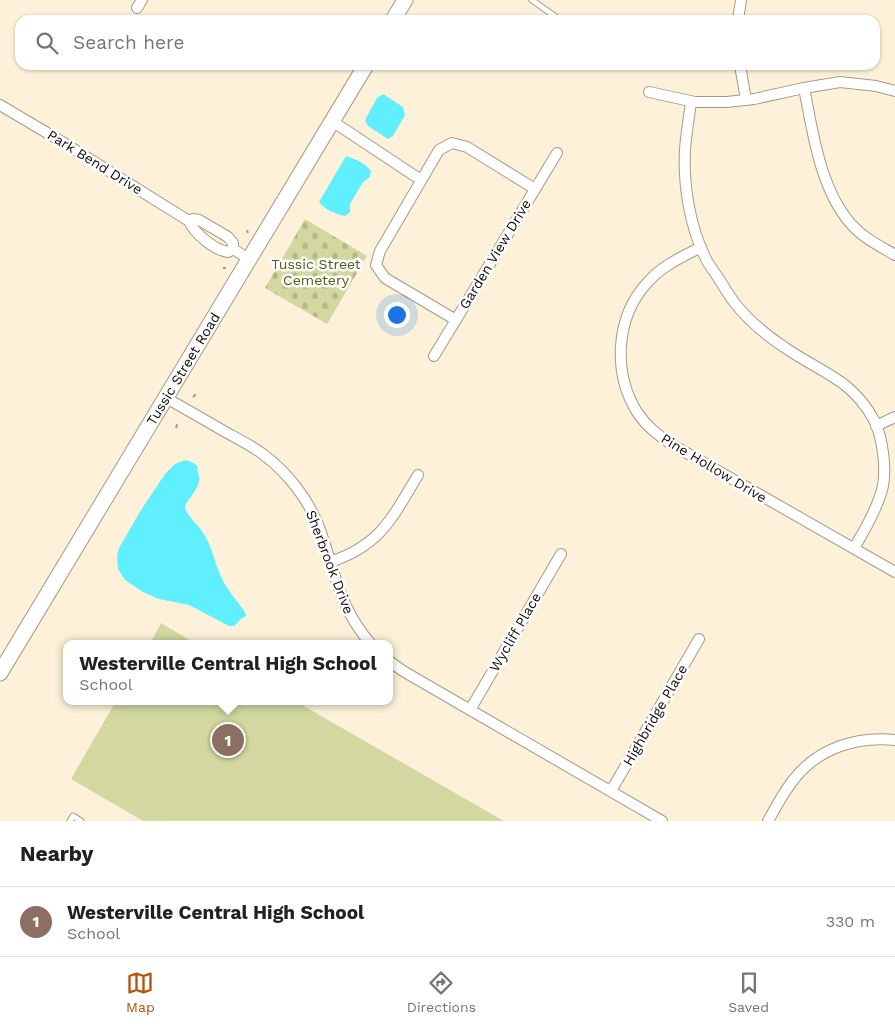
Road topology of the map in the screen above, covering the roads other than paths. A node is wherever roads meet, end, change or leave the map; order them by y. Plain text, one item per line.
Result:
1 (405, 0) edge
2 (532, 0) edge
3 (741, 0) edge
4 (396, 15) edge
5 (553, 15) edge
6 (739, 15) edge
7 (363, 70) edge
8 (741, 70) edge
9 (804, 88) junction
10 (895, 91) edge
11 (649, 92) dead end
12 (746, 100) junction
13 (691, 102) junction
14 (0, 105) edge
15 (332, 121) junction
16 (557, 153) dead end
17 (422, 180) junction
18 (534, 189) junction
19 (188, 221) junction
20 (701, 247) junction
21 (233, 249) junction
22 (895, 255) edge
23 (249, 259) junction
24 (456, 320) junction
25 (434, 356) dead end
26 (166, 398) junction
27 (895, 417) edge
28 (876, 426) junction
29 (418, 475) dead end
30 (854, 548) junction
31 (561, 554) dead end
32 (330, 562) junction
33 (895, 572) edge
34 (699, 639) dead end
35 (368, 640) edge
36 (393, 664) edge
37 (0, 673) edge
38 (470, 710) junction
39 (895, 740) edge
40 (611, 792) junction
41 (73, 819) edge
42 (81, 821) edge
43 (662, 821) edge
44 (768, 821) edge

1 - 4 main road
2 - 5 lane
3 - 6 street
7 - 15 main road, Tussic Street Road
8 - 12 street
9 - 10 street
9 - 12 street
9 - 22 street
11 - 13 street
12 - 13 street
13 - 20 street
14 - 19 street, Park Bend Drive
15 - 17 street
15 - 23 main road, Tussic Street Road
16 - 18 street, Garden View Drive
17 - 18 street
17 - 24 street
18 - 24 street, Garden View Drive
19 - 21 street, Park Bend Drive
19 - 21 street, Park Bend Drive
20 - 28 street
20 - 30 street, Pine Hollow Drive
21 - 23 street, Park Bend Drive
23 - 26 main road, Tussic Street Road
24 - 25 street, Garden View Drive
26 - 32 street, Sherbrook Drive
26 - 37 main road, Tussic Street Road
27 - 28 street
28 - 30 street
29 - 32 street
30 - 33 street, Pine Hollow Drive
31 - 38 street, Wycliff Place
32 - 35 street, Sherbrook Drive
34 - 40 street, Highbridge Place
36 - 38 street
38 - 40 street
39 - 44 street
40 - 43 street
41 - 42 lane

